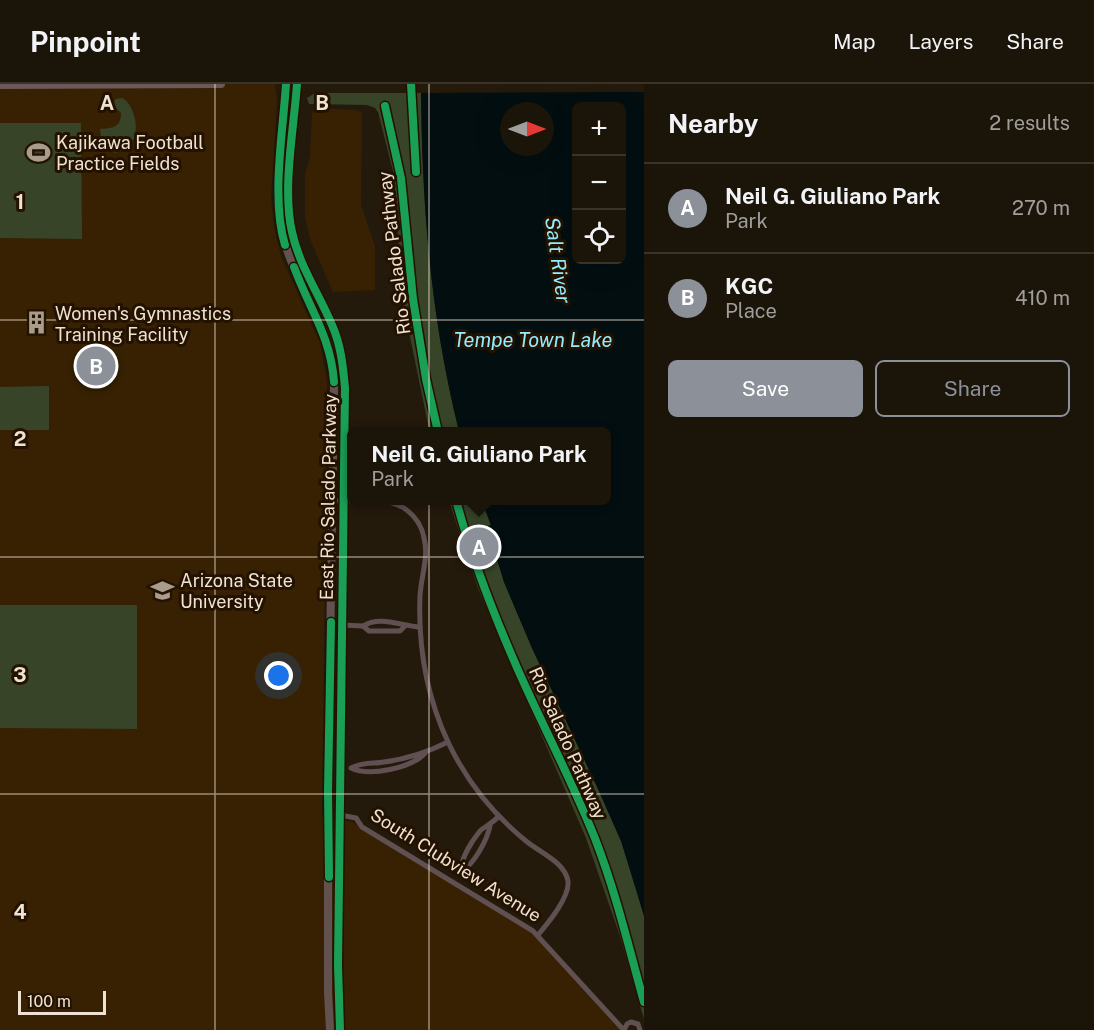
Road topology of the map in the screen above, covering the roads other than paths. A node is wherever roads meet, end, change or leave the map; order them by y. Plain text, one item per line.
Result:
1 (221, 84) edge
2 (286, 84) edge
3 (297, 84) edge
4 (0, 85) edge
5 (333, 501) junction
6 (343, 501) junction
7 (347, 501) edge
8 (396, 505) edge
9 (342, 625) junction
10 (420, 627) junction
11 (448, 742) junction
12 (329, 766) junction
13 (341, 767) junction
14 (340, 815) junction
15 (499, 816) junction
16 (454, 882) junction
17 (538, 935) junction
18 (624, 1029) edge
19 (330, 1030) edge
20 (340, 1030) edge
21 (640, 1030) edge

1 - 4 main road
2 - 5 main road, East Rio Salado Parkway
3 - 6 main road, East Rio Salado Parkway
5 - 6 street
5 - 12 main road, East Rio Salado Parkway
6 - 7 street
6 - 9 main road, East Rio Salado Parkway
8 - 10 street
9 - 10 street
9 - 13 main road, East Rio Salado Parkway
10 - 11 street
11 - 13 street
11 - 15 street
12 - 13 street
12 - 19 main road, East Rio Salado Parkway
13 - 14 main road, East Rio Salado Parkway
14 - 16 street, South Clubview Avenue
14 - 20 main road, East Rio Salado Parkway
15 - 16 street
15 - 17 street
16 - 17 street, South Clubview Avenue
17 - 18 street, South Clubview Avenue
18 - 21 street, South Clubview Avenue

